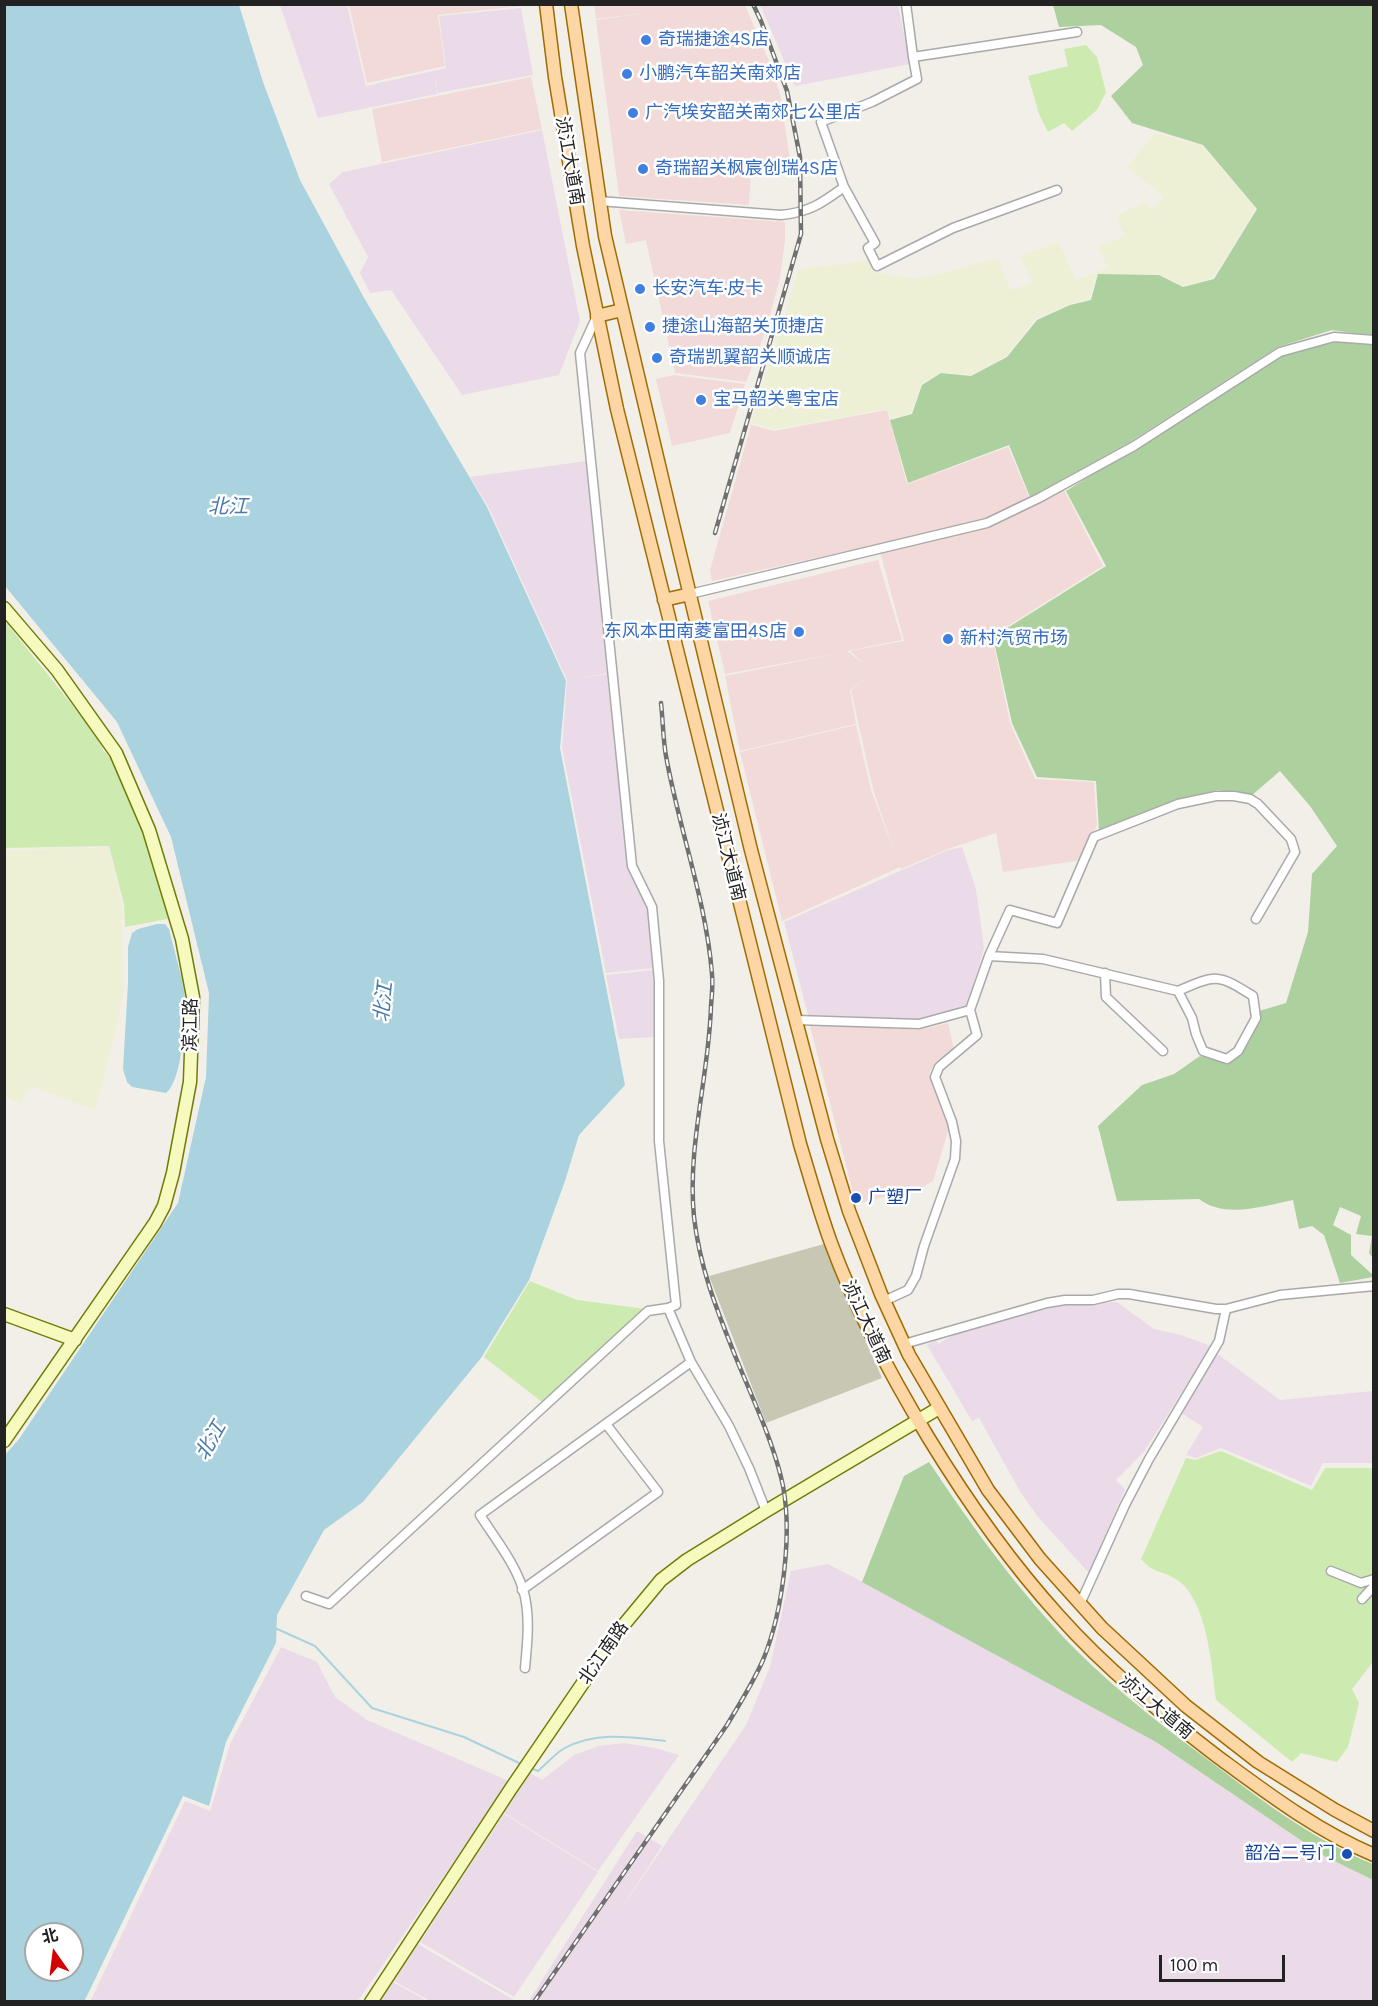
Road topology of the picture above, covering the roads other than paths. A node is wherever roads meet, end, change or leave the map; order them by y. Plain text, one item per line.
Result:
1 (546, 4) edge
2 (571, 4) edge
3 (906, 4) edge
4 (1077, 32) dead end
5 (913, 57) junction
6 (844, 187) junction
7 (1056, 190) dead end
8 (599, 201) junction
9 (622, 310) junction
10 (597, 316) junction
11 (1374, 340) edge
12 (690, 594) junction
13 (664, 600) junction
14 (4, 608) edge
15 (1256, 919) dead end
16 (989, 956) junction
17 (1105, 973) junction
18 (1178, 990) junction
19 (970, 1010) junction
20 (796, 1020) junction
21 (1163, 1051) dead end
22 (1374, 1286) edge
23 (884, 1301) junction
24 (668, 1308) junction
25 (1226, 1309) junction
26 (4, 1314) edge
27 (75, 1340) junction
28 (904, 1344) junction
29 (691, 1362) junction
30 (939, 1408) junction
31 (918, 1420) junction
32 (606, 1424) junction
33 (4, 1441) edge
34 (766, 1511) junction
35 (1331, 1571) dead end
36 (1374, 1578) edge
37 (1374, 1586) edge
38 (522, 1590) junction
39 (306, 1596) dead end
40 (1362, 1599) dead end
41 (1080, 1604) junction
42 (525, 1668) dead end
43 (1374, 1831) edge
44 (1374, 1855) edge
45 (371, 2001) edge

1 - 10 main road, 浈江大道南
2 - 8 main road, 浈江大道南
3 - 5 street
4 - 5 street
5 - 6 street
6 - 7 street
6 - 8 street
8 - 9 main road, 浈江大道南
9 - 10 main road
9 - 12 main road, 浈江大道南
10 - 13 main road, 浈江大道南
10 - 24 street
11 - 12 street
12 - 13 main road
12 - 20 main road, 浈江大道南
13 - 31 main road, 浈江大道南
14 - 27 street, 滨江路
15 - 16 street
16 - 17 street
16 - 19 street
17 - 18 street
17 - 21 street
18 - 18 street
19 - 20 street
19 - 23 street
20 - 23 main road, 浈江大道南
22 - 25 street
23 - 28 main road, 浈江大道南
24 - 29 street
24 - 39 street
25 - 28 street
25 - 41 street
26 - 27 street
27 - 33 street, 滨江路
28 - 30 main road, 浈江大道南
29 - 32 street
29 - 34 street
30 - 31 street, 北江南路
30 - 41 main road, 浈江大道南
31 - 34 street, 北江南路
31 - 44 main road, 浈江大道南
32 - 38 street
32 - 38 street
34 - 45 street, 北江南路
35 - 36 street
37 - 40 street
38 - 42 street
41 - 43 main road, 浈江大道南

